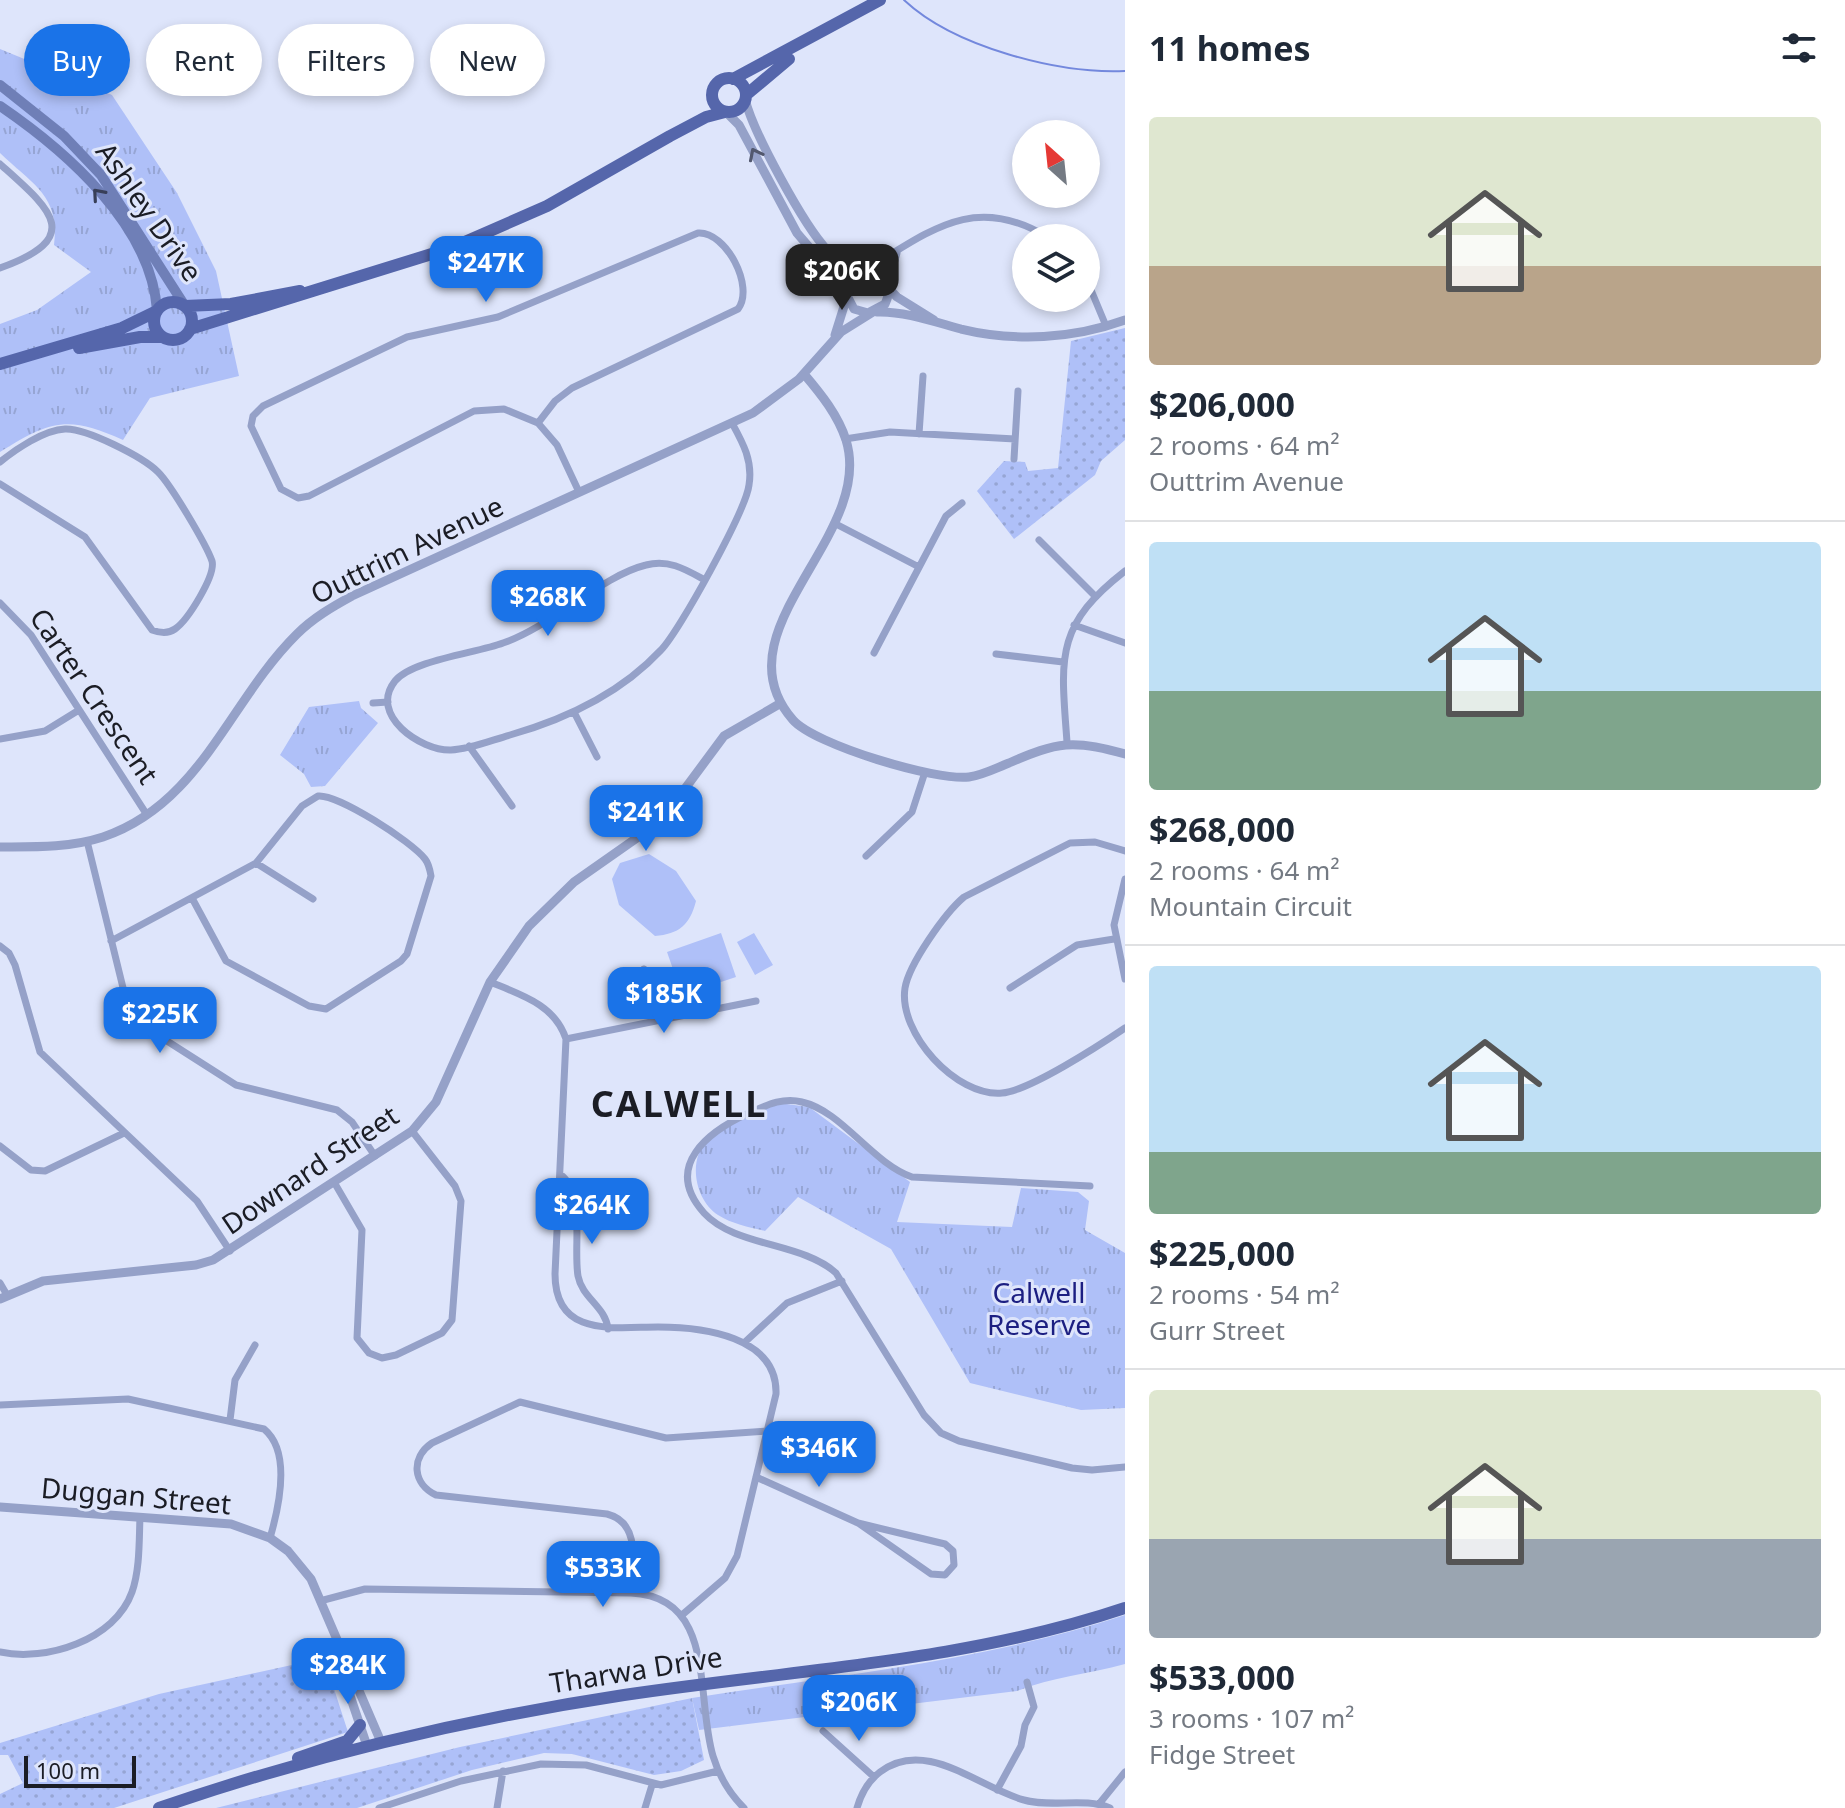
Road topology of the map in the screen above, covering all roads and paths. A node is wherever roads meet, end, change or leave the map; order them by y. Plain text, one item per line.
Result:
1 (876, 2) edge
2 (837, 24) junction
3 (733, 79) junction
4 (0, 85) edge
5 (712, 93) junction
6 (746, 97) junction
7 (0, 106) edge
8 (725, 112) junction
9 (670, 136) junction
10 (0, 164) edge
11 (1021, 224) edge
12 (898, 251) junction
13 (0, 268) edge
14 (866, 270) junction
15 (334, 286) junction
16 (888, 287) junction
17 (845, 293) junction
18 (185, 306) junction
19 (157, 311) junction
20 (874, 312) junction
21 (1100, 312) edge
22 (1125, 320) edge
23 (939, 322) junction
24 (1106, 326) junction
25 (190, 329) junction
26 (163, 337) junction
27 (832, 342) junction
28 (36, 354) junction
29 (0, 364) edge
30 (923, 376) dead end
31 (802, 377) junction
32 (1018, 391) dead end
33 (538, 423) junction
34 (732, 423) junction
35 (919, 434) junction
36 (845, 439) junction
37 (1015, 439) junction
38 (1014, 459) dead end
39 (0, 462) edge
40 (0, 484) edge
41 (579, 492) junction
42 (962, 503) dead end
43 (834, 523) junction
44 (1039, 540) dead end
45 (919, 567) junction
46 (1125, 571) edge
47 (703, 579) junction
48 (1095, 596) junction
49 (0, 603) edge
50 (1074, 625) junction
51 (1125, 643) edge
52 (874, 653) dead end
53 (996, 654) dead end
54 (1063, 662) junction
55 (388, 702) junction
56 (373, 703) dead end
57 (781, 703) junction
58 (79, 710) junction
59 (575, 714) junction
60 (0, 739) edge
61 (1067, 742) junction
62 (469, 746) junction
63 (1125, 754) edge
64 (597, 757) dead end
65 (925, 772) junction
66 (512, 806) dead end
67 (147, 815) junction
68 (87, 841) junction
69 (0, 847) edge
70 (1125, 851) edge
71 (866, 856) dead end
72 (256, 863) junction
73 (1125, 879) edge
74 (192, 898) junction
75 (313, 899) dead end
76 (1114, 939) junction
77 (111, 941) junction
78 (0, 946) edge
79 (644, 969) dead end
80 (1125, 979) edge
81 (490, 982) junction
82 (1010, 988) dead end
83 (756, 1001) dead end
84 (655, 1021) junction
85 (1125, 1028) edge
86 (566, 1039) junction
87 (412, 1131) junction
88 (124, 1133) junction
89 (0, 1146) edge
90 (375, 1156) junction
91 (560, 1174) junction
92 (334, 1182) junction
93 (1090, 1186) dead end
94 (230, 1251) junction
95 (842, 1281) junction
96 (0, 1283) edge
97 (4, 1297) edge
98 (608, 1329) junction
99 (745, 1342) junction
100 (255, 1345) dead end
101 (0, 1405) edge
102 (230, 1420) junction
103 (767, 1431) junction
104 (1125, 1467) edge
105 (756, 1477) junction
106 (0, 1507) edge
107 (140, 1517) junction
108 (858, 1523) junction
109 (270, 1538) junction
110 (631, 1593) junction
111 (320, 1601) junction
112 (1125, 1608) edge
113 (682, 1615) junction
114 (0, 1652) edge
115 (341, 1655) junction
116 (1027, 1682) dead end
117 (360, 1725) junction
118 (823, 1731) dead end
119 (381, 1742) junction
120 (367, 1746) junction
121 (278, 1770) junction
122 (503, 1771) junction
123 (718, 1771) junction
124 (1125, 1772) edge
125 (874, 1777) junction
126 (652, 1785) junction
127 (997, 1790) junction
128 (1099, 1804) junction
129 (159, 1808) edge
130 (379, 1808) edge
131 (497, 1808) edge
132 (645, 1808) edge
133 (744, 1808) edge
134 (857, 1808) edge
135 (1110, 1808) edge

1 - 2 main road
2 - 3 main road
2 - 6 main road
3 - 5 main road
3 - 6 main road
4 - 18 main road, Ashley Drive
5 - 8 main road
5 - 9 main road
6 - 8 main road
6 - 14 street
19 -> 7 main road, Ashley Drive
8 - 9 main road
17 -> 8 street
9 - 15 main road
10 - 13 street
11 - 12 street
12 - 14 street
12 - 16 street
14 - 16 street
14 - 17 street
15 - 18 main road
15 - 25 main road
16 - 20 street
16 - 23 street
17 - 20 street
17 - 27 street, Outtrim Avenue
18 - 19 main road
18 - 25 main road
19 - 26 main road
19 - 28 main road
20 - 23 street
20 - 27 street, Outtrim Avenue
21 - 24 street
22 - 24 street
23 - 24 street
25 - 26 main road
26 - 28 main road
27 - 31 street, Outtrim Avenue
28 - 29 main road
30 - 35 street
31 - 34 street, Outtrim Avenue
31 - 36 street
32 - 37 street
33 - 33 street
33 - 41 street
34 - 41 street, Outtrim Avenue
34 - 47 street
35 - 36 street
35 - 37 street
36 - 43 street
37 - 38 street
39 - 40 street
41 - 67 street, Outtrim Avenue
42 - 45 street
43 - 45 street
43 - 57 street
44 - 48 street
45 - 52 street
46 - 48 street
47 - 55 street
47 - 59 street
48 - 50 street
49 - 58 street, Carter Crescent
50 - 51 street
50 - 54 street
53 - 54 street
54 - 61 street
55 - 56 street
55 - 62 street
57 - 65 street
57 - 81 street, Downard Street
58 - 60 street
58 - 67 street, Carter Crescent
59 - 62 street
59 - 64 street
61 - 63 street
61 - 65 street
62 - 66 street
65 - 71 street
67 - 68 street, Outtrim Avenue
68 - 69 street, Outtrim Avenue
68 - 77 street
70 - 85 street
72 - 74 street
72 - 74 street
72 - 75 street
73 - 76 street
74 - 77 street
76 - 80 street
76 - 82 street
77 - 90 street
78 - 88 street
79 - 84 street
81 - 86 street
81 - 87 street, Downard Street
83 - 84 street
84 - 86 street
86 - 91 street
87 - 90 street, Downard Street
87 - 92 street
88 - 89 street
88 - 94 street
90 - 92 street, Downard Street
91 - 98 street
91 - 98 street
92 - 94 street, Downard Street
93 - 95 street
94 - 97 street, Downard Street
95 - 99 street
95 - 104 street
96 - 97 street
98 - 99 street
99 - 103 street
100 - 102 street
101 - 102 street
102 - 109 street
103 - 105 street
103 - 110 street
105 - 108 street
105 - 113 street
106 - 107 street, Duggan Street
107 - 109 street, Duggan Street
107 - 114 street
108 - 108 street
109 - 111 street, Duggan Street
110 - 111 street
110 - 113 street
111 - 115 street, Duggan Street
112 - 119 main road, Tharwa Drive
113 - 123 street
115 - 117 street, Duggan Street
115 - 119 street, Duggan Street
116 - 127 street
117 - 120 street, Duggan Street
117 - 121 main road
118 - 125 street
119 - 120 main road, Tharwa Drive
120 - 121 main road, Tharwa Drive
121 - 129 main road, Tharwa Drive
122 - 126 street
122 - 130 street
122 - 131 street
123 - 126 street
123 - 133 street
124 - 128 street
125 - 127 street
125 - 134 street
126 - 132 street
127 - 128 street
128 - 135 street

